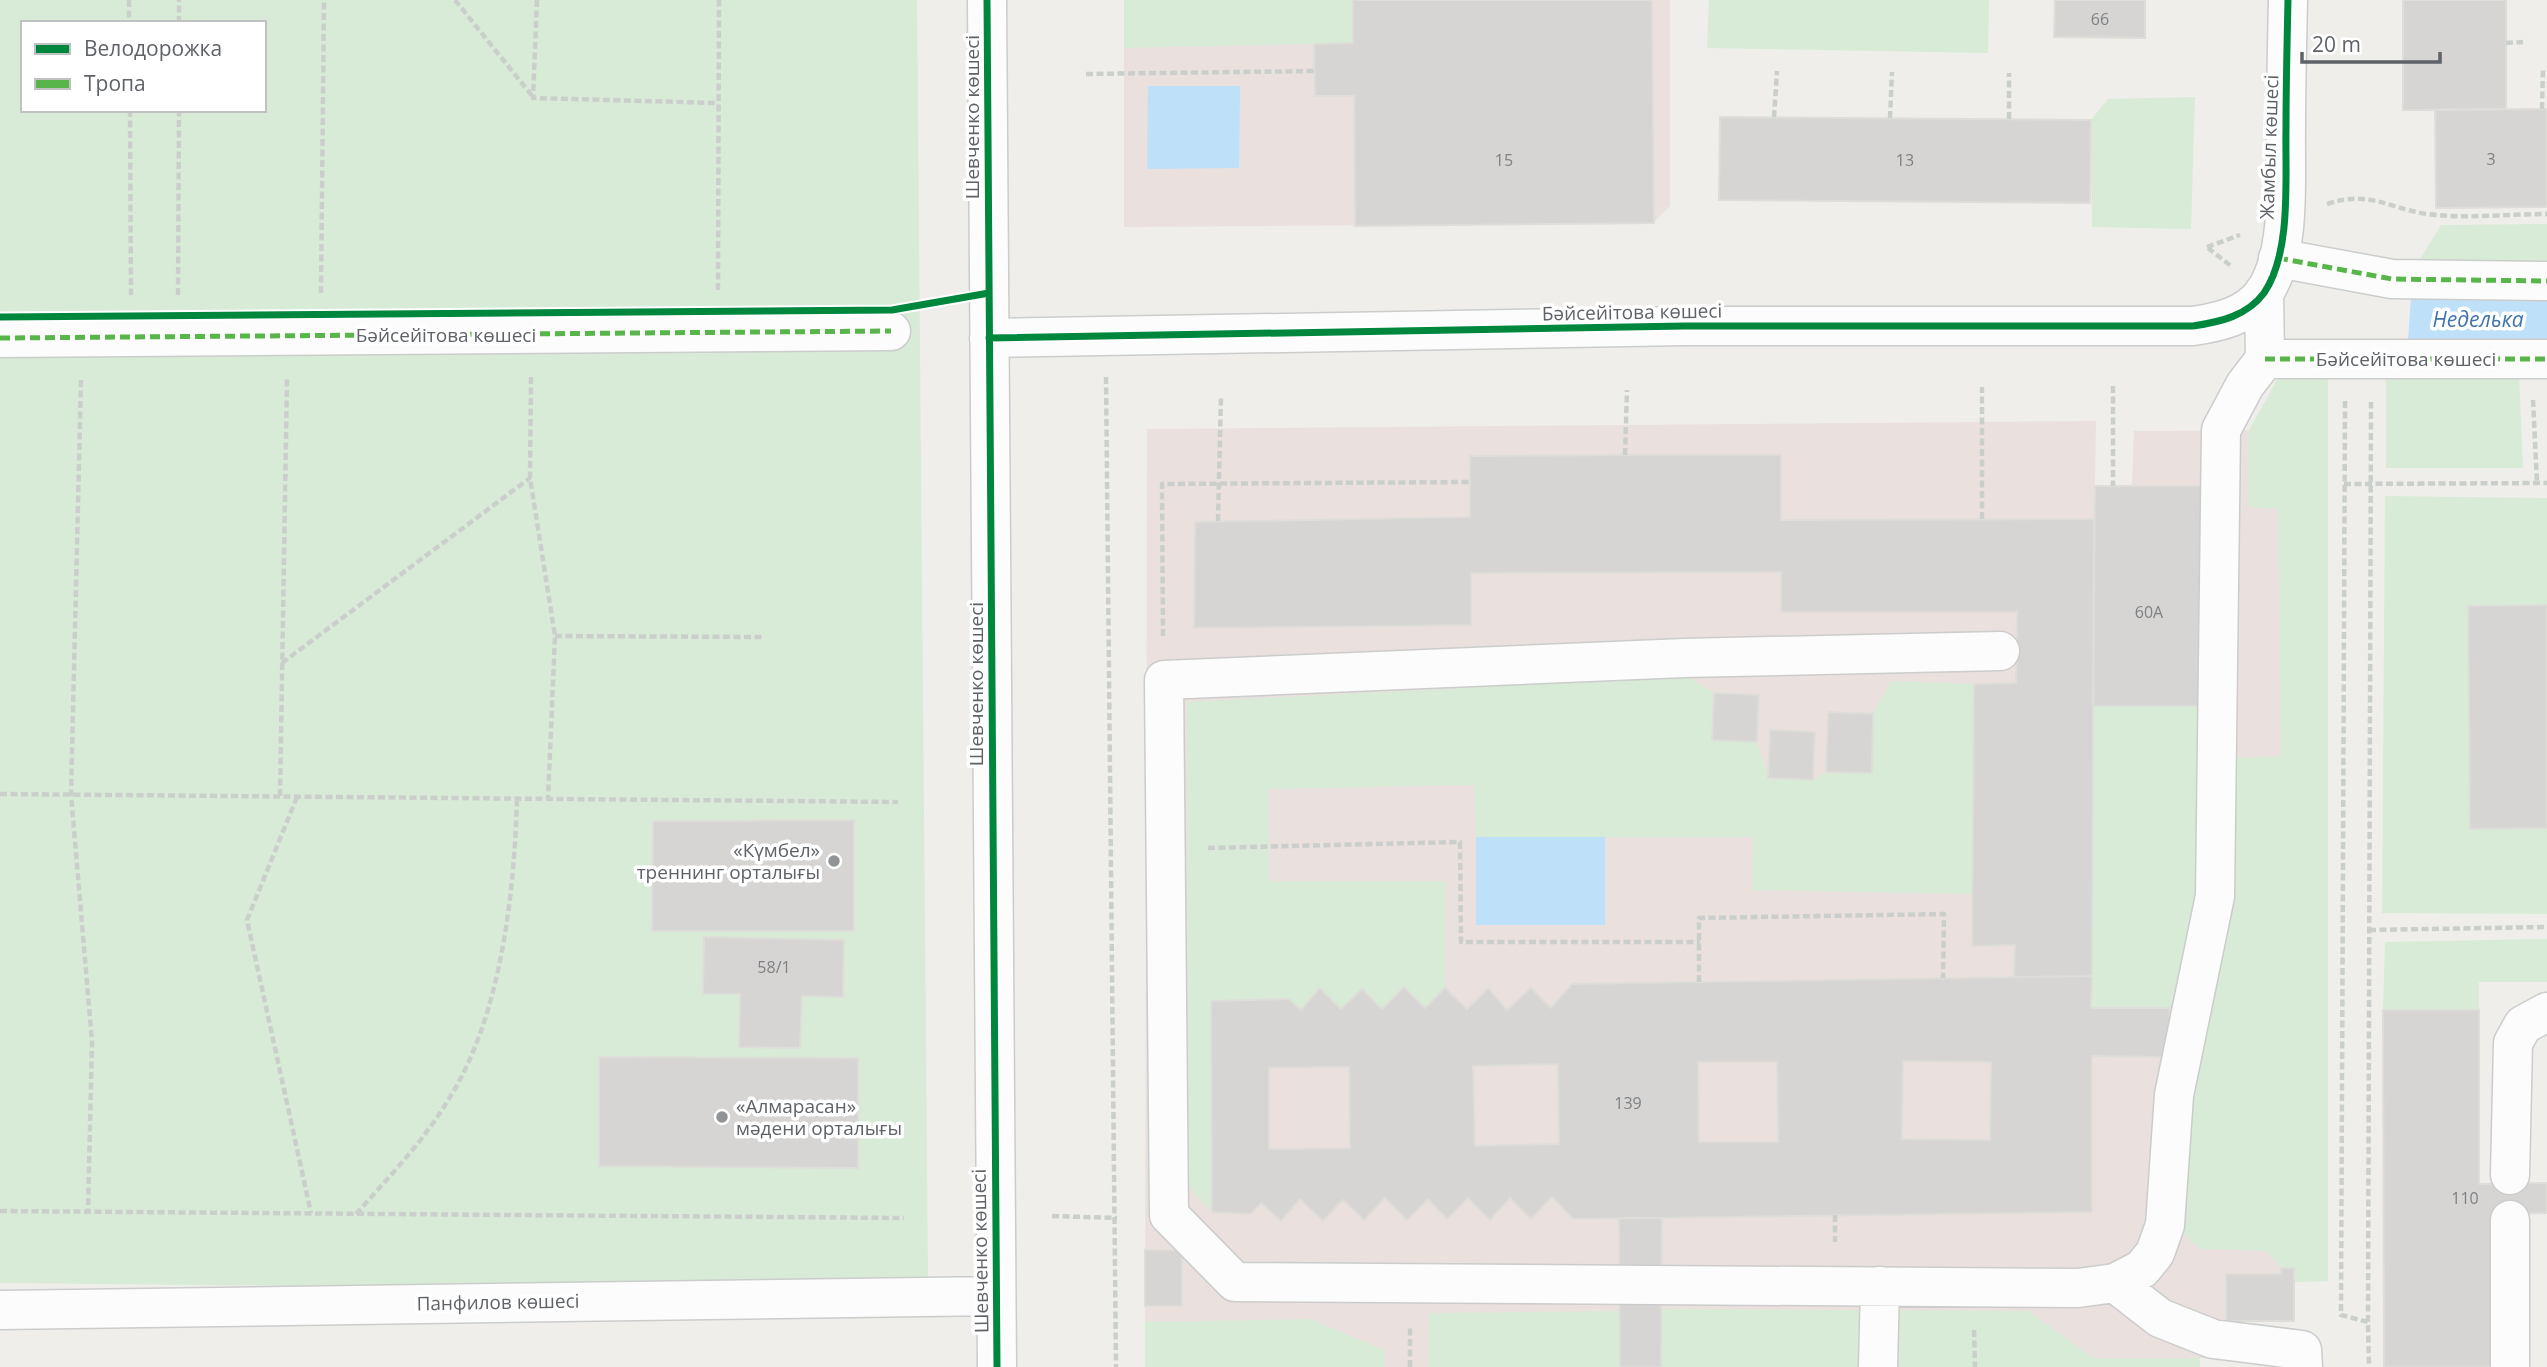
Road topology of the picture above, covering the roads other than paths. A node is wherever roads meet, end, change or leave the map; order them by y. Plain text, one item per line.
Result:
1 (987, 0) edge
2 (2288, 0) edge
3 (2271, 275) junction
4 (2547, 281) edge
5 (891, 331) dead end
6 (0, 338) edge
7 (989, 338) junction
8 (2265, 359) junction
9 (2539, 359) edge
10 (2000, 651) dead end
11 (2547, 1012) edge
12 (2510, 1175) dead end
13 (2510, 1220) dead end
14 (2115, 1283) junction
15 (1880, 1286) junction
16 (996, 1296) junction
17 (0, 1310) edge
18 (2302, 1358) edge
19 (998, 1367) edge
20 (1878, 1367) edge
21 (2510, 1367) edge

1 - 7 street, Шевченко көшесі
2 - 3 street, Жамбыл көшесі
3 - 4 street
3 - 7 street, Бәйсейітова көшесі
3 - 8 street, Жамбыл көшесі
5 - 6 street, Бәйсейітова көшесі
7 - 16 street, Шевченко көшесі
8 - 9 street, Бәйсейітова көшесі
8 - 14 street
10 - 15 street
11 - 12 street
13 - 21 street
14 - 15 street
14 - 18 street
15 - 20 street
16 - 17 street, Панфилов көшесі
16 - 19 street, Шевченко көшесі

